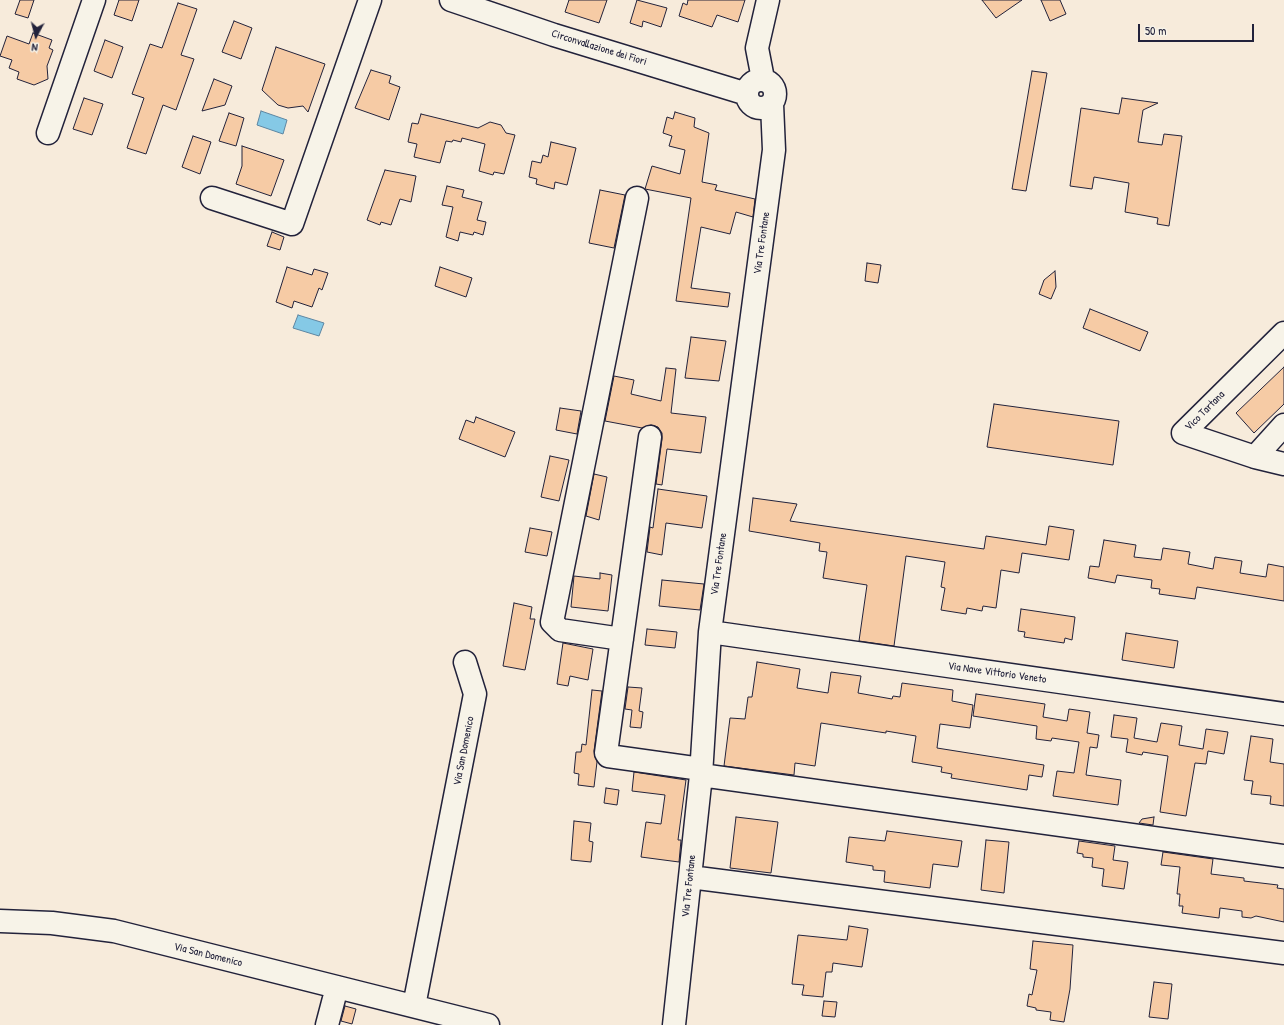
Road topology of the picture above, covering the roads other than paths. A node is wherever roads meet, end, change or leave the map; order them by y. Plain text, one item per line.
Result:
1 (94, 0) edge
2 (370, 0) edge
3 (451, 0) edge
4 (768, 0) edge
5 (763, 79) junction
6 (747, 94) junction
7 (772, 104) junction
8 (48, 133) dead end
9 (212, 198) dead end
10 (637, 198) dead end
11 (1284, 332) edge
12 (1284, 426) edge
13 (650, 437) dead end
14 (1255, 457) junction
15 (1284, 464) edge
16 (710, 632) junction
17 (622, 639) junction
18 (465, 662) dead end
19 (1284, 714) edge
20 (701, 772) junction
21 (1284, 856) edge
22 (690, 877) junction
23 (0, 921) edge
24 (1284, 953) edge
25 (337, 988) junction
26 (414, 1006) junction
27 (327, 1025) edge
28 (488, 1025) edge
29 (674, 1025) edge

1 - 8 street
2 - 9 street
3 - 6 street, Circonvallazione dei Fiori
4 - 5 street
5 - 6 street
5 - 7 street
6 - 7 street
7 - 16 street, Via Tre Fontane
10 - 17 street
11 - 14 street, Vico Tartana
12 - 14 street
13 - 17 street
14 - 15 street, Vico Tartana
16 - 19 street, Via Nave Vittorio Veneto
16 - 20 street, Via Tre Fontane
17 - 20 street
18 - 26 street, Via San Domenico
20 - 21 street
20 - 22 street, Via Tre Fontane
22 - 24 street
22 - 29 street, Via Tre Fontane
23 - 25 street, Via San Domenico
25 - 26 street, Via San Domenico
25 - 27 street
26 - 28 street, Via San Domenico

